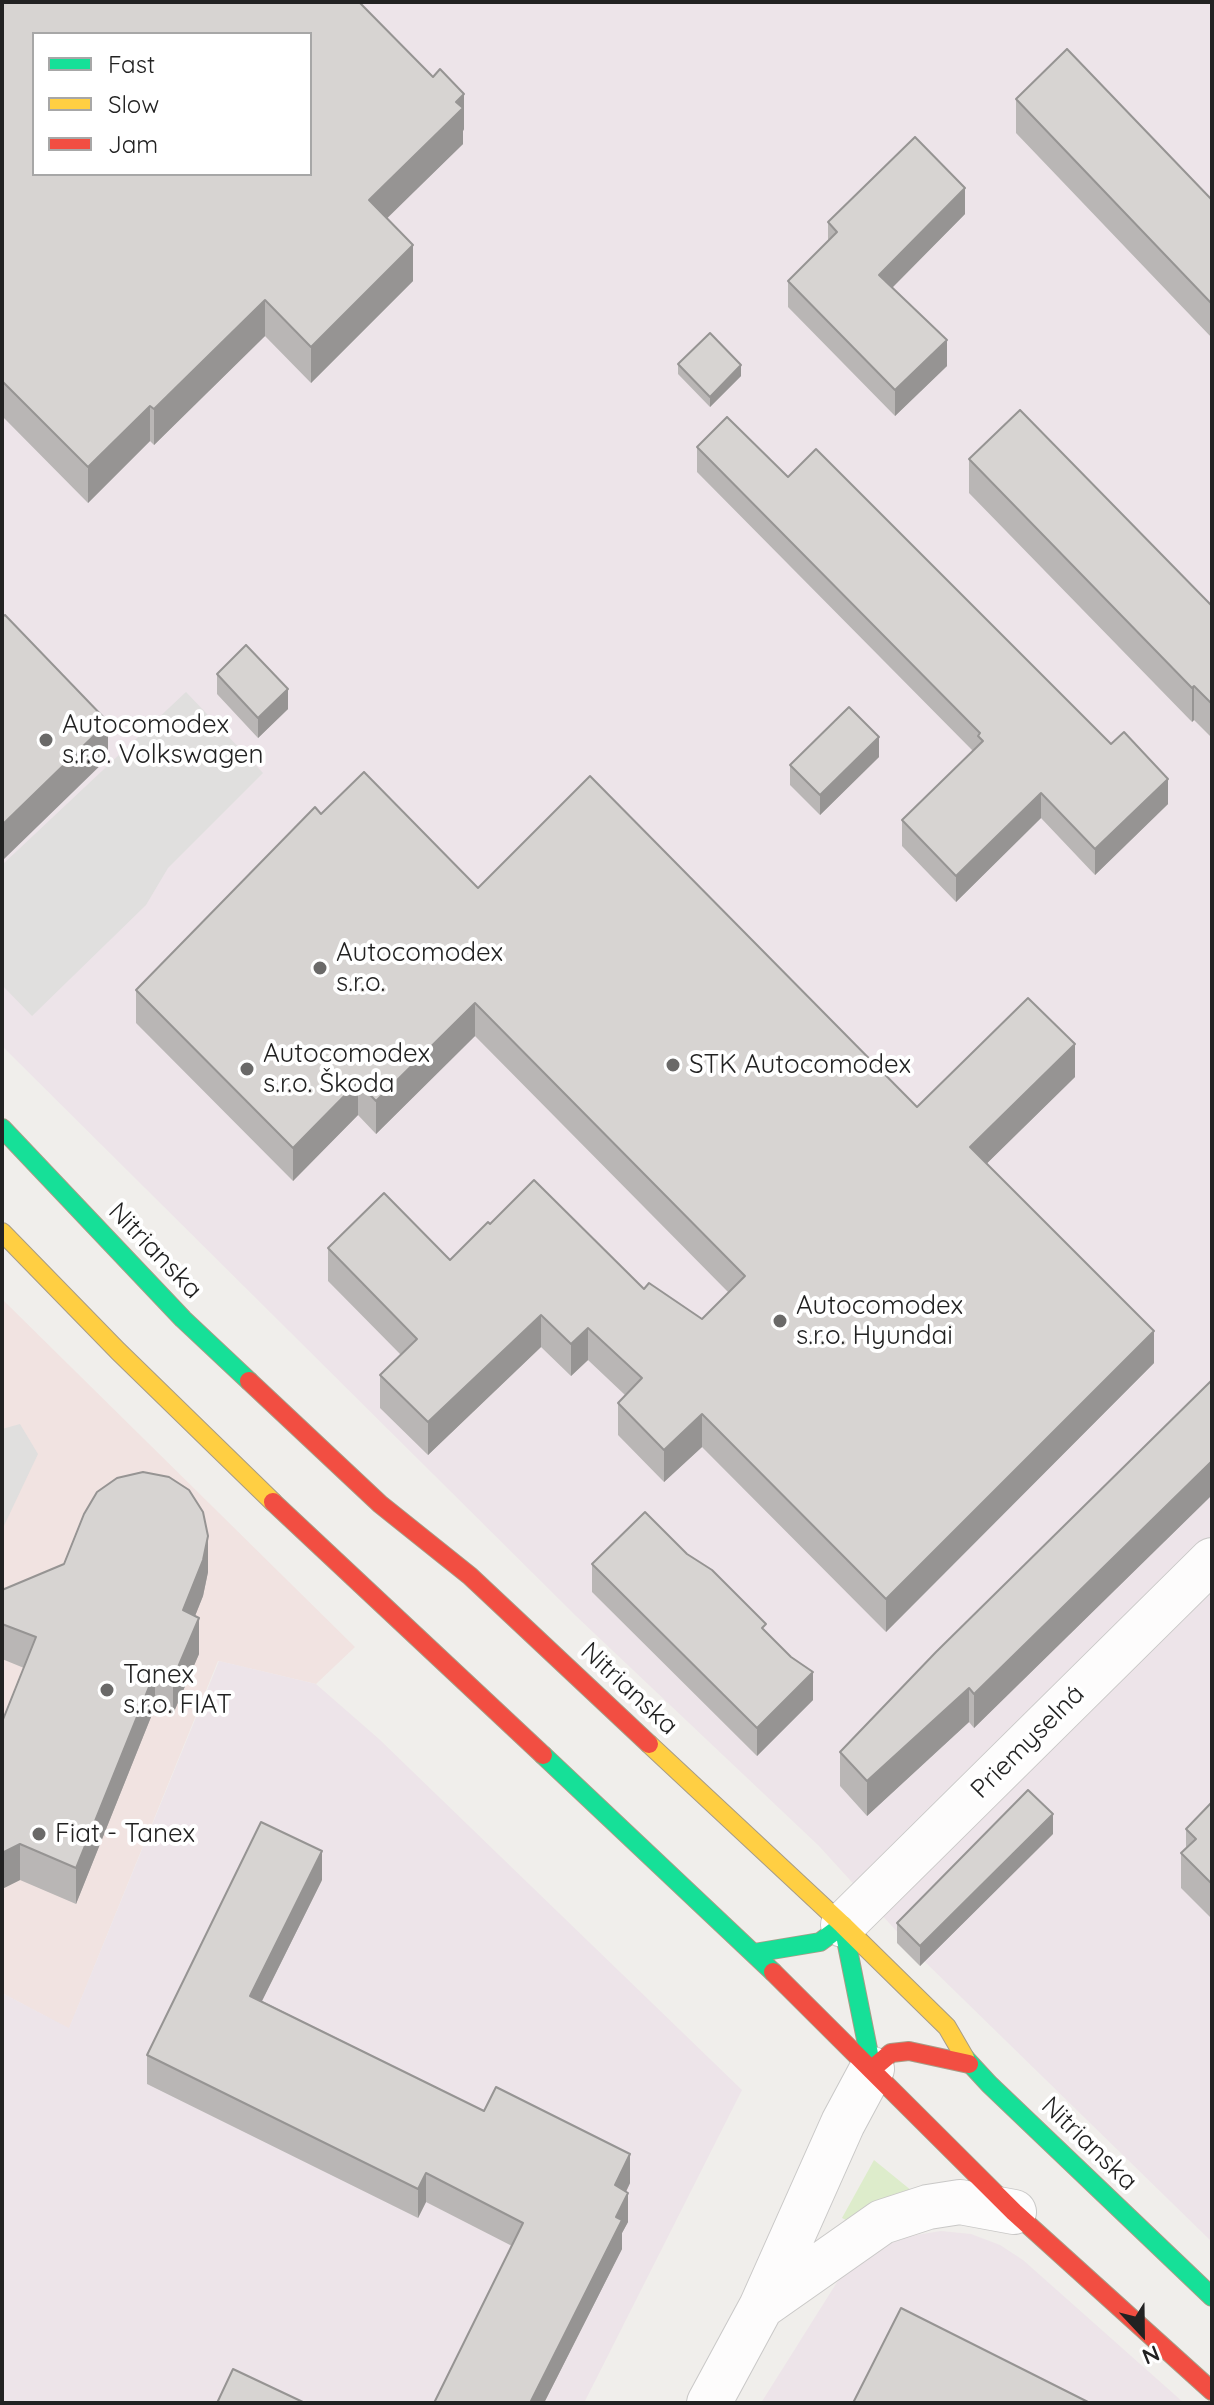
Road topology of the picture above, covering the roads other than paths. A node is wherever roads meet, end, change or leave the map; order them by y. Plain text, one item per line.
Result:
1 (2, 1128) edge
2 (2, 1232) edge
3 (1212, 1560) edge
4 (843, 1925) junction
5 (754, 1953) junction
6 (969, 2064) junction
7 (872, 2069) junction
8 (1014, 2212) junction
9 (1212, 2297) edge
10 (761, 2307) junction
11 (1212, 2391) edge
12 (709, 2403) edge

1 - 4 main road, Nitrianska
2 - 5 main road
3 - 4 street, Priemyselná
4 - 5 main road
4 - 6 main road, Nitrianska
4 - 7 main road
5 - 7 main road
6 - 7 main road
6 - 9 main road, Nitrianska
7 - 8 main road
7 - 10 street
8 - 10 street
8 - 11 main road
10 - 12 street

